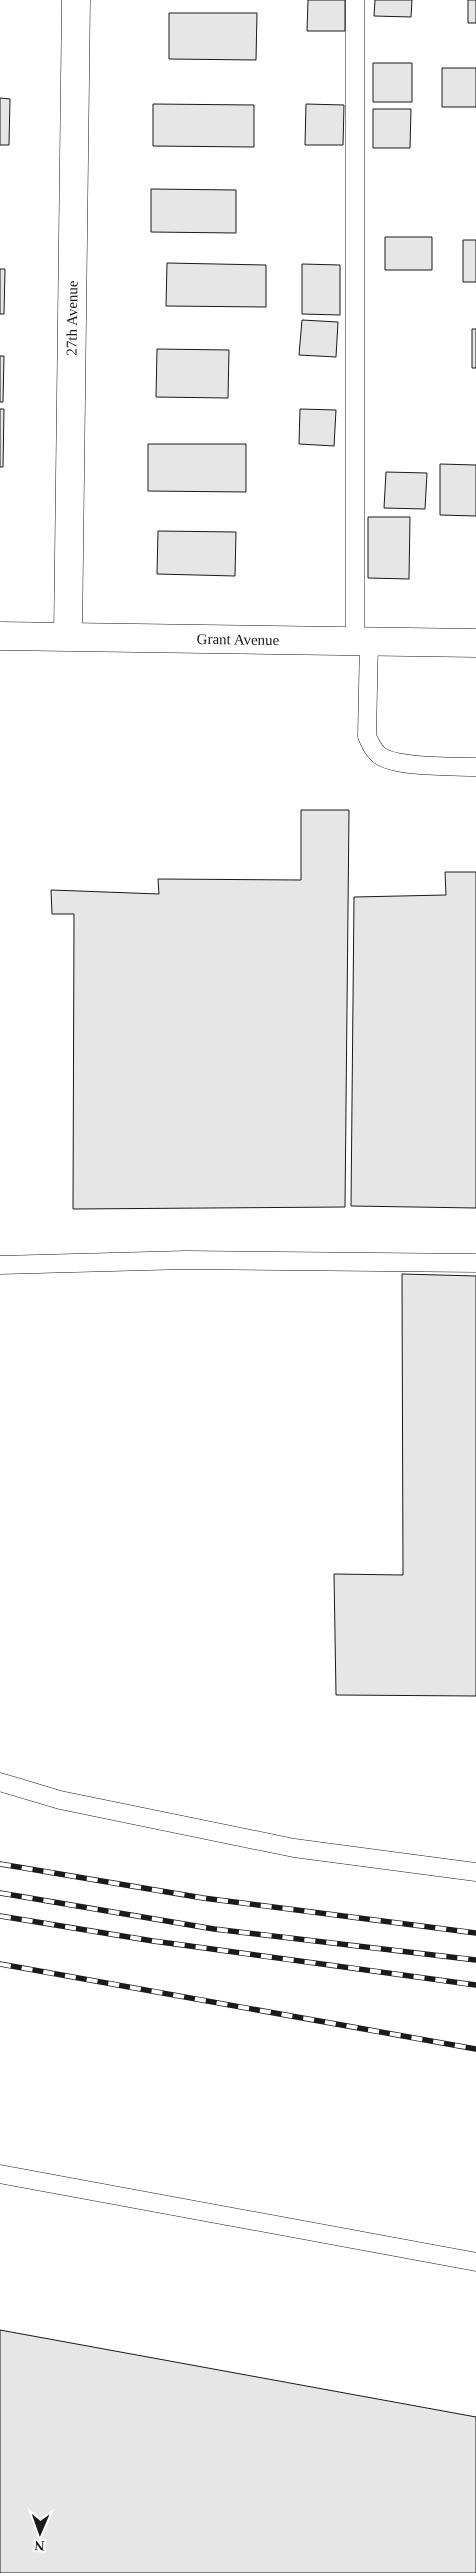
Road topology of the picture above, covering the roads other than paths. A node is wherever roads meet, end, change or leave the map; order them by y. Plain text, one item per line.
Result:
1 (76, 0) edge
2 (355, 0) edge
3 (0, 636) edge
4 (68, 636) junction
5 (362, 641) junction
6 (476, 643) edge
7 (476, 767) edge
8 (476, 1263) edge
9 (0, 1265) edge
10 (0, 1782) edge
11 (476, 1872) edge
12 (0, 2174) edge
13 (476, 2262) edge

1 - 4 street, 27th Avenue
2 - 5 lane
3 - 4 street, Grant Avenue
4 - 5 street, Grant Avenue
5 - 6 street, Grant Avenue
5 - 7 lane
8 - 9 lane
10 - 11 lane
12 - 13 lane

